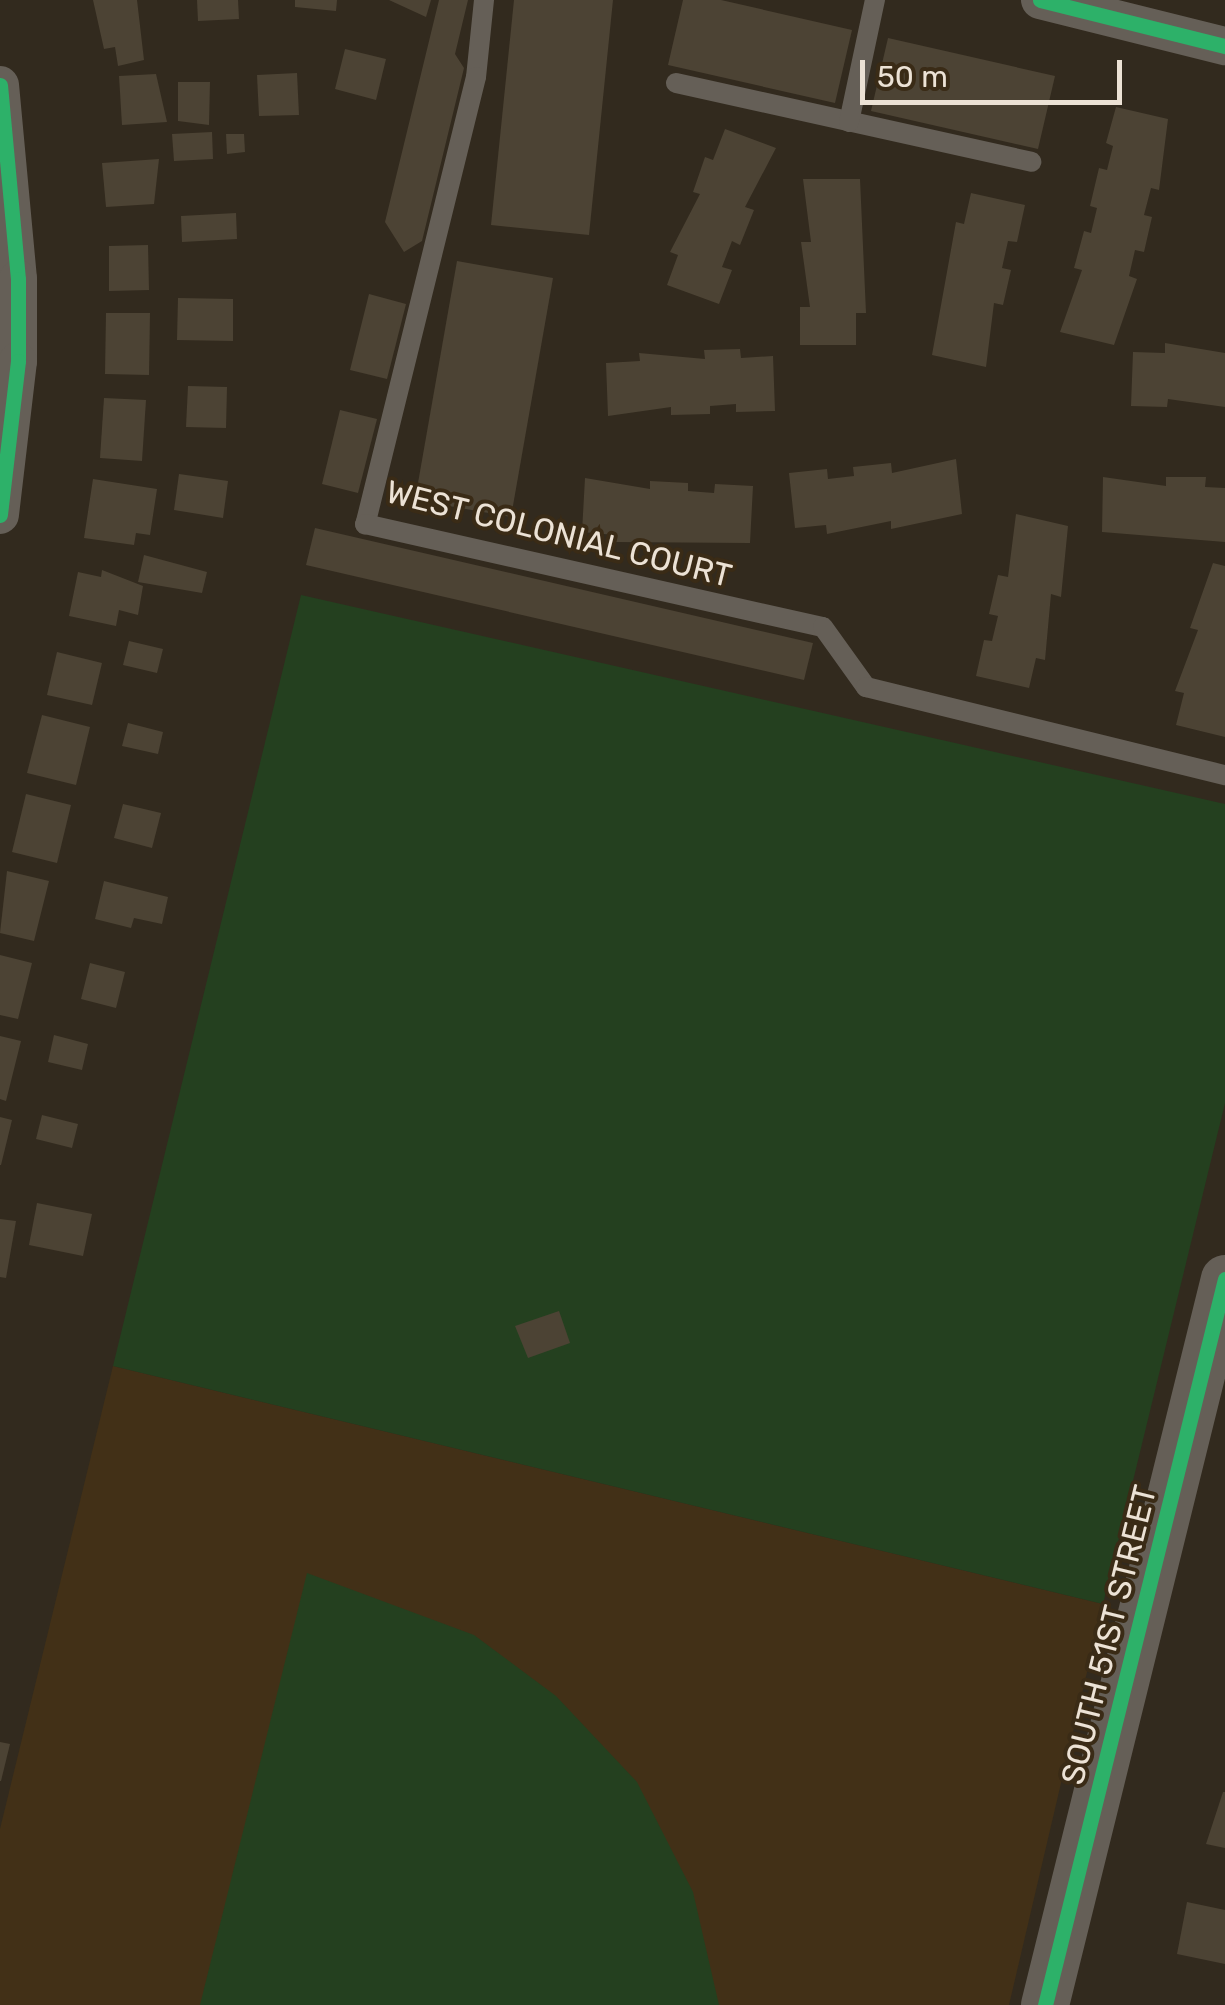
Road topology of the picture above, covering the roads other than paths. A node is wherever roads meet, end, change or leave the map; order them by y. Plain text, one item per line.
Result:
1 (484, 0) edge
2 (876, 0) edge
3 (1040, 0) edge
4 (1225, 46) edge
5 (676, 83) dead end
6 (0, 85) edge
7 (849, 122) junction
8 (1031, 162) dead end
9 (0, 515) edge
10 (1225, 775) edge
11 (1225, 1279) edge
12 (1045, 2005) edge

1 - 10 lane, WEST COLONIAL COURT
2 - 7 lane
3 - 4 street
5 - 7 lane
6 - 9 street
7 - 8 lane
11 - 12 street, SOUTH 51ST STREET

